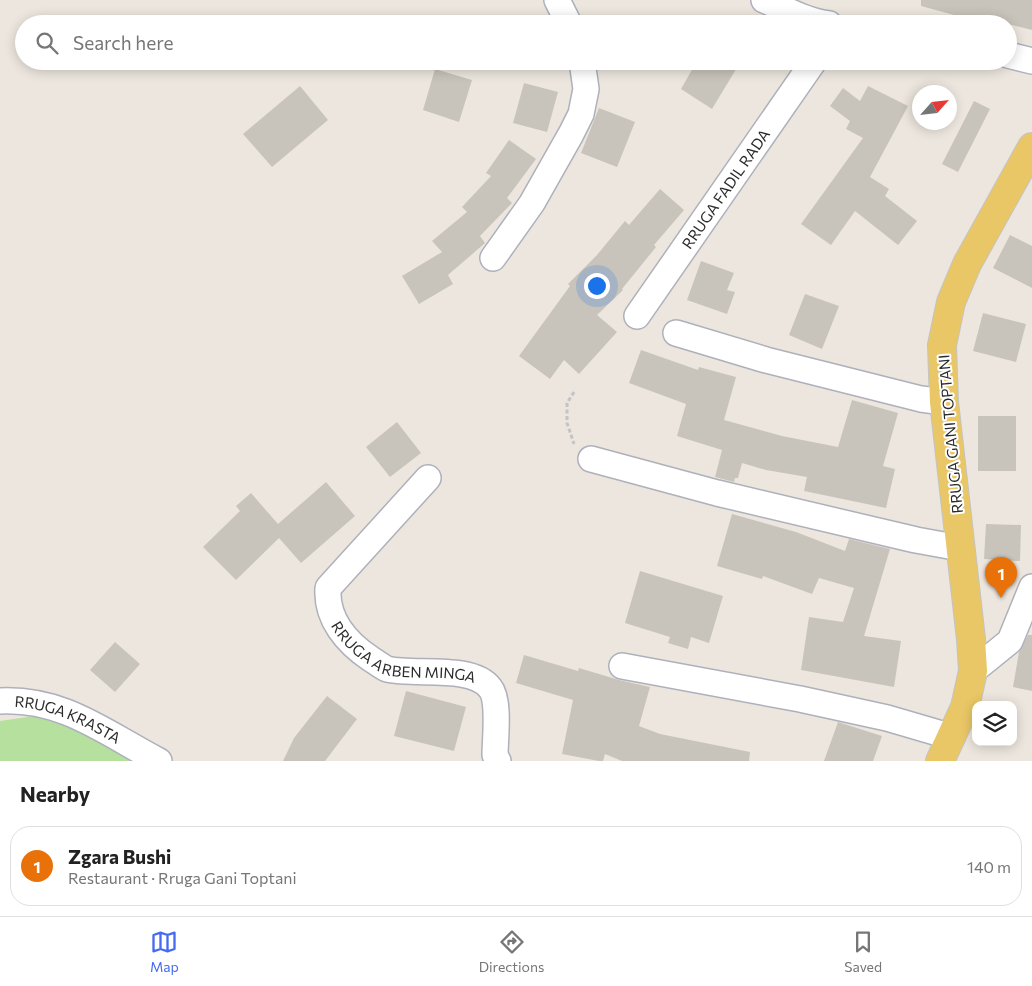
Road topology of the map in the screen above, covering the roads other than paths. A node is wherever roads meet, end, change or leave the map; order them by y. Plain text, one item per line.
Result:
1 (557, 0) edge
2 (764, 0) edge
3 (564, 15) edge
4 (798, 15) edge
5 (1017, 57) edge
6 (1032, 61) edge
7 (583, 70) edge
8 (808, 70) edge
9 (1032, 147) edge
10 (493, 258) dead end
11 (637, 316) dead end
12 (676, 333) dead end
13 (944, 402) junction
14 (591, 459) road end
15 (428, 478) dead end
16 (960, 548) junction
17 (1032, 587) edge
18 (622, 666) dead end
19 (973, 671) junction
20 (0, 701) edge
21 (952, 737) junction
22 (159, 761) edge
23 (498, 761) edge
24 (940, 761) edge

1 - 3 street
2 - 4 street
5 - 6 street
7 - 10 street
8 - 11 street, RRUGA FADIL RADA
9 - 13 main road, RRUGA GANI TOPTANI
12 - 13 street
13 - 16 main road, RRUGA GANI TOPTANI
14 - 16 street
15 - 23 street, RRUGA ARBEN MINGA
16 - 19 main road, RRUGA GANI TOPTANI
17 - 19 street
18 - 21 street
19 - 21 main road, RRUGA GANI TOPTANI
20 - 22 street, RRUGA KRASTA
21 - 24 main road, RRUGA GANI TOPTANI

